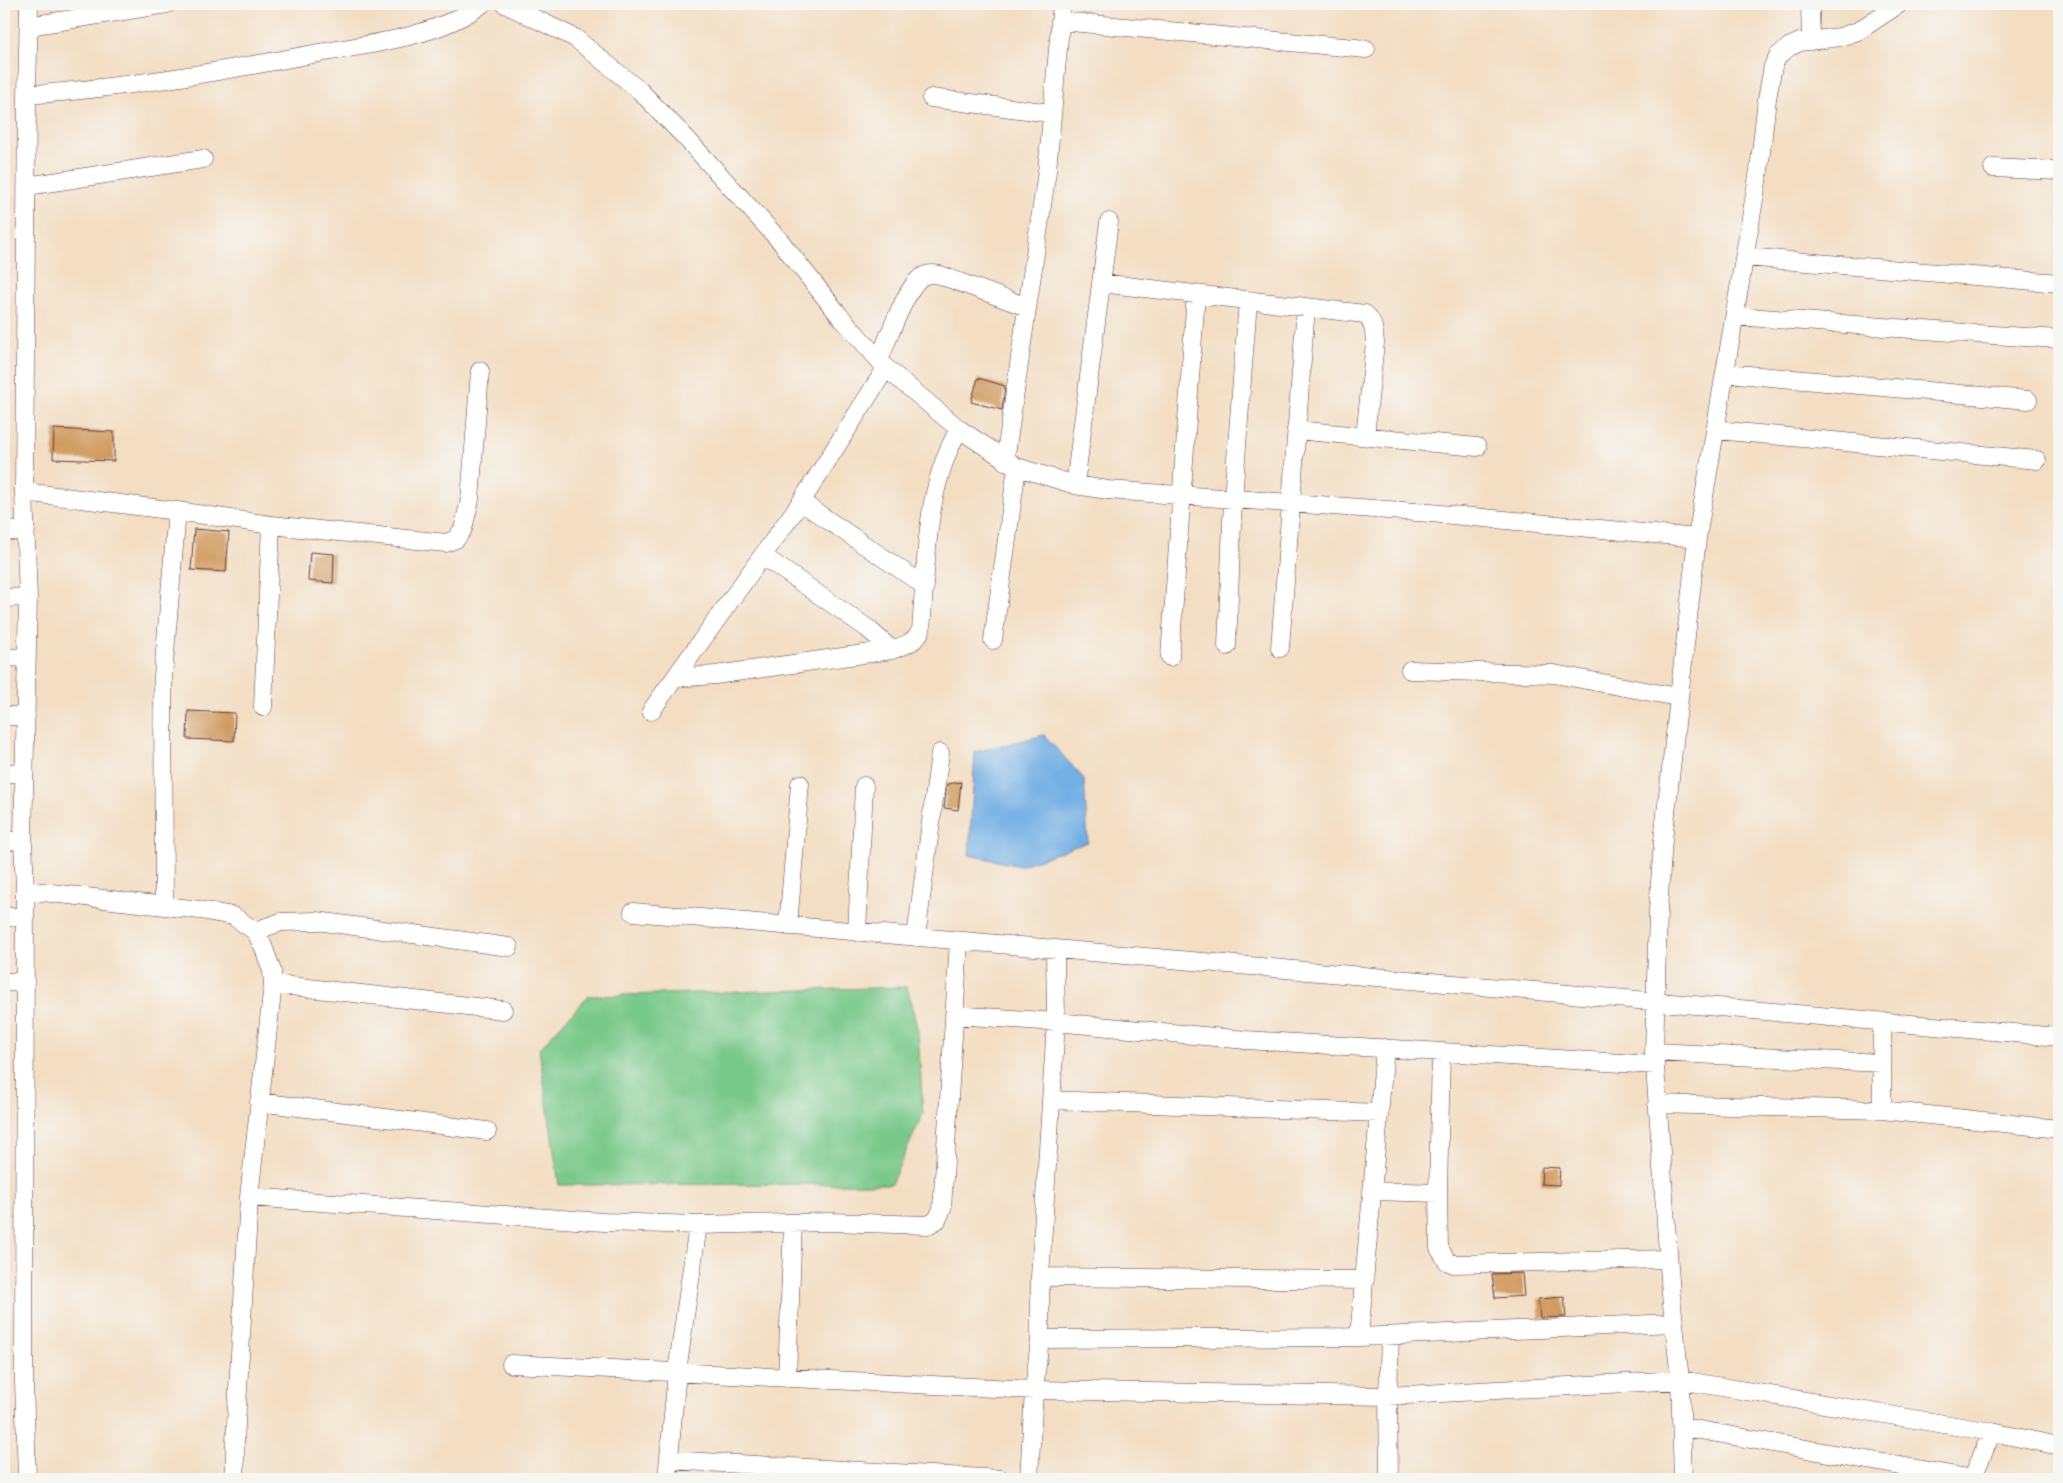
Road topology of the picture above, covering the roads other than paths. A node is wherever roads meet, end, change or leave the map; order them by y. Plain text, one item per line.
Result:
1 (30, 4) edge
2 (167, 4) edge
3 (482, 4) edge
4 (505, 4) edge
5 (1810, 4) edge
6 (1898, 4) edge
7 (1061, 12) edge
8 (29, 26) junction
9 (1811, 41) junction
10 (1366, 49) dead end
11 (27, 95) junction
12 (931, 98) dead end
13 (1051, 113) junction
14 (203, 159) dead end
15 (1993, 168) dead end
16 (2059, 171) edge
17 (27, 186) junction
18 (1110, 222) dead end
19 (1745, 257) junction
20 (1101, 283) junction
21 (2059, 283) edge
22 (1196, 294) junction
23 (1248, 300) junction
24 (1027, 307) junction
25 (1306, 307) junction
26 (1736, 316) junction
27 (2059, 338) edge
28 (882, 364) junction
29 (480, 371) dead end
30 (1726, 373) junction
31 (2028, 400) dead end
32 (959, 429) junction
33 (1296, 430) junction
34 (1716, 430) junction
35 (1365, 436) junction
36 (1477, 447) dead end
37 (2037, 460) dead end
38 (1011, 464) junction
39 (1076, 486) junction
40 (24, 492) junction
41 (1180, 495) junction
42 (1233, 499) junction
43 (801, 502) junction
44 (1291, 503) junction
45 (177, 511) junction
46 (271, 525) junction
47 (26, 530) junction
48 (4, 531) edge
49 (1698, 538) junction
50 (763, 556) junction
51 (925, 586) junction
52 (28, 597) junction
53 (4, 598) edge
54 (993, 640) dead end
55 (1226, 646) dead end
56 (1280, 648) dead end
57 (892, 650) junction
58 (27, 657) junction
59 (1170, 657) dead end
60 (4, 658) edge
61 (1410, 670) dead end
62 (675, 678) junction
63 (1678, 698) junction
64 (263, 707) dead end
65 (651, 711) dead end
66 (4, 716) edge
67 (26, 716) junction
68 (940, 753) dead end
69 (4, 773) edge
70 (26, 773) junction
71 (800, 784) dead end
72 (864, 786) dead end
73 (23, 840) junction
74 (4, 841) edge
75 (25, 890) junction
76 (164, 906) junction
77 (633, 912) dead end
78 (4, 917) edge
79 (24, 917) junction
80 (788, 926) junction
81 (255, 930) junction
82 (857, 932) junction
83 (916, 937) junction
84 (959, 941) junction
85 (509, 947) dead end
86 (1055, 950) junction
87 (4, 982) edge
88 (25, 982) junction
89 (273, 984) junction
90 (1656, 1002) junction
91 (502, 1010) dead end
92 (954, 1015) junction
93 (1056, 1022) junction
94 (1882, 1022) junction
95 (2059, 1037) edge
96 (1385, 1048) junction
97 (1441, 1052) junction
98 (1655, 1059) junction
99 (1882, 1063) junction
100 (1051, 1100) junction
101 (259, 1102) junction
102 (1657, 1104) junction
103 (1882, 1110) junction
104 (1379, 1113) junction
105 (2059, 1129) edge
106 (487, 1132) dead end
107 (1373, 1191) junction
108 (1438, 1193) junction
109 (249, 1197) junction
110 (793, 1223) junction
111 (698, 1225) junction
112 (1668, 1259) junction
113 (1040, 1277) junction
114 (1365, 1280) junction
115 (1673, 1323) junction
116 (1390, 1336) junction
117 (1359, 1337) junction
118 (1040, 1339) junction
119 (511, 1364) dead end
120 (677, 1372) junction
121 (788, 1378) junction
122 (1680, 1380) junction
123 (1034, 1390) junction
124 (1388, 1396) junction
125 (1683, 1427) junction
126 (1992, 1432) junction
127 (2059, 1446) edge
128 (669, 1460) junction
129 (27, 1479) edge
130 (235, 1479) edge
131 (667, 1479) edge
132 (1001, 1479) edge
133 (1029, 1479) edge
134 (1389, 1479) edge
135 (1683, 1479) edge
136 (1973, 1479) edge

1 - 8 street
2 - 8 street
3 - 11 street
4 - 28 street
5 - 9 street
6 - 9 street
7 - 10 street
7 - 13 street
8 - 11 street
9 - 19 street
11 - 17 street
12 - 13 street
13 - 24 street
14 - 17 street
15 - 16 street
17 - 40 street
18 - 20 street
19 - 21 street
19 - 26 street
20 - 22 street
20 - 39 street
22 - 23 street
22 - 41 street
23 - 25 street
23 - 42 street
24 - 28 street
24 - 38 street
25 - 33 street
25 - 35 street
26 - 27 street
26 - 30 street
28 - 32 street
28 - 43 street
29 - 46 street
30 - 31 street
30 - 34 street
32 - 38 street
32 - 51 street
33 - 35 street
33 - 44 street
34 - 37 street
34 - 49 street
35 - 36 street
38 - 39 street
38 - 54 street
39 - 41 street
40 - 45 street
40 - 47 street
41 - 42 street
41 - 59 street
42 - 44 street
42 - 55 street
43 - 50 street
43 - 51 street
44 - 49 street
44 - 56 street
45 - 46 street
45 - 76 street
46 - 64 street
47 - 48 street
47 - 52 street
49 - 63 street
50 - 57 street
50 - 62 street
51 - 57 street
52 - 53 street
52 - 58 street
57 - 62 street
58 - 60 street
58 - 67 street
61 - 63 street
62 - 65 street
63 - 90 street
66 - 67 street
67 - 70 street
68 - 83 street
69 - 70 street
70 - 73 street
71 - 80 street
72 - 82 street
73 - 74 street
73 - 75 street
75 - 76 street
75 - 79 street
76 - 81 street
77 - 80 street
78 - 79 street
79 - 88 street
80 - 82 street
81 - 85 street
81 - 89 street
82 - 83 street
83 - 84 street
84 - 86 street
84 - 92 street
86 - 90 street
86 - 93 street
87 - 88 street
88 - 129 street
89 - 91 street
89 - 101 street
90 - 94 street
90 - 98 street
92 - 93 street
92 - 110 street
93 - 96 street
93 - 100 street
94 - 95 street
94 - 99 street
96 - 97 street
96 - 104 street
97 - 98 street
97 - 108 street
98 - 99 street
98 - 102 street
99 - 103 street
100 - 104 street
100 - 113 street
101 - 106 street
101 - 109 street
102 - 103 street
102 - 112 street
103 - 105 street
104 - 107 street
107 - 108 street
107 - 114 street
108 - 112 street
109 - 111 street
109 - 130 street
110 - 111 street
110 - 121 street
111 - 120 street
112 - 115 street
113 - 114 street
113 - 118 street
114 - 117 street
115 - 116 street
115 - 122 street
116 - 117 street
116 - 124 street
117 - 118 street
118 - 123 street
119 - 120 street
120 - 121 street
120 - 128 street
121 - 123 street
122 - 124 street
122 - 125 street
122 - 126 street
123 - 124 street
123 - 133 street
124 - 134 street
125 - 135 street
125 - 136 street
126 - 127 street
126 - 136 street
128 - 131 street
128 - 132 street

